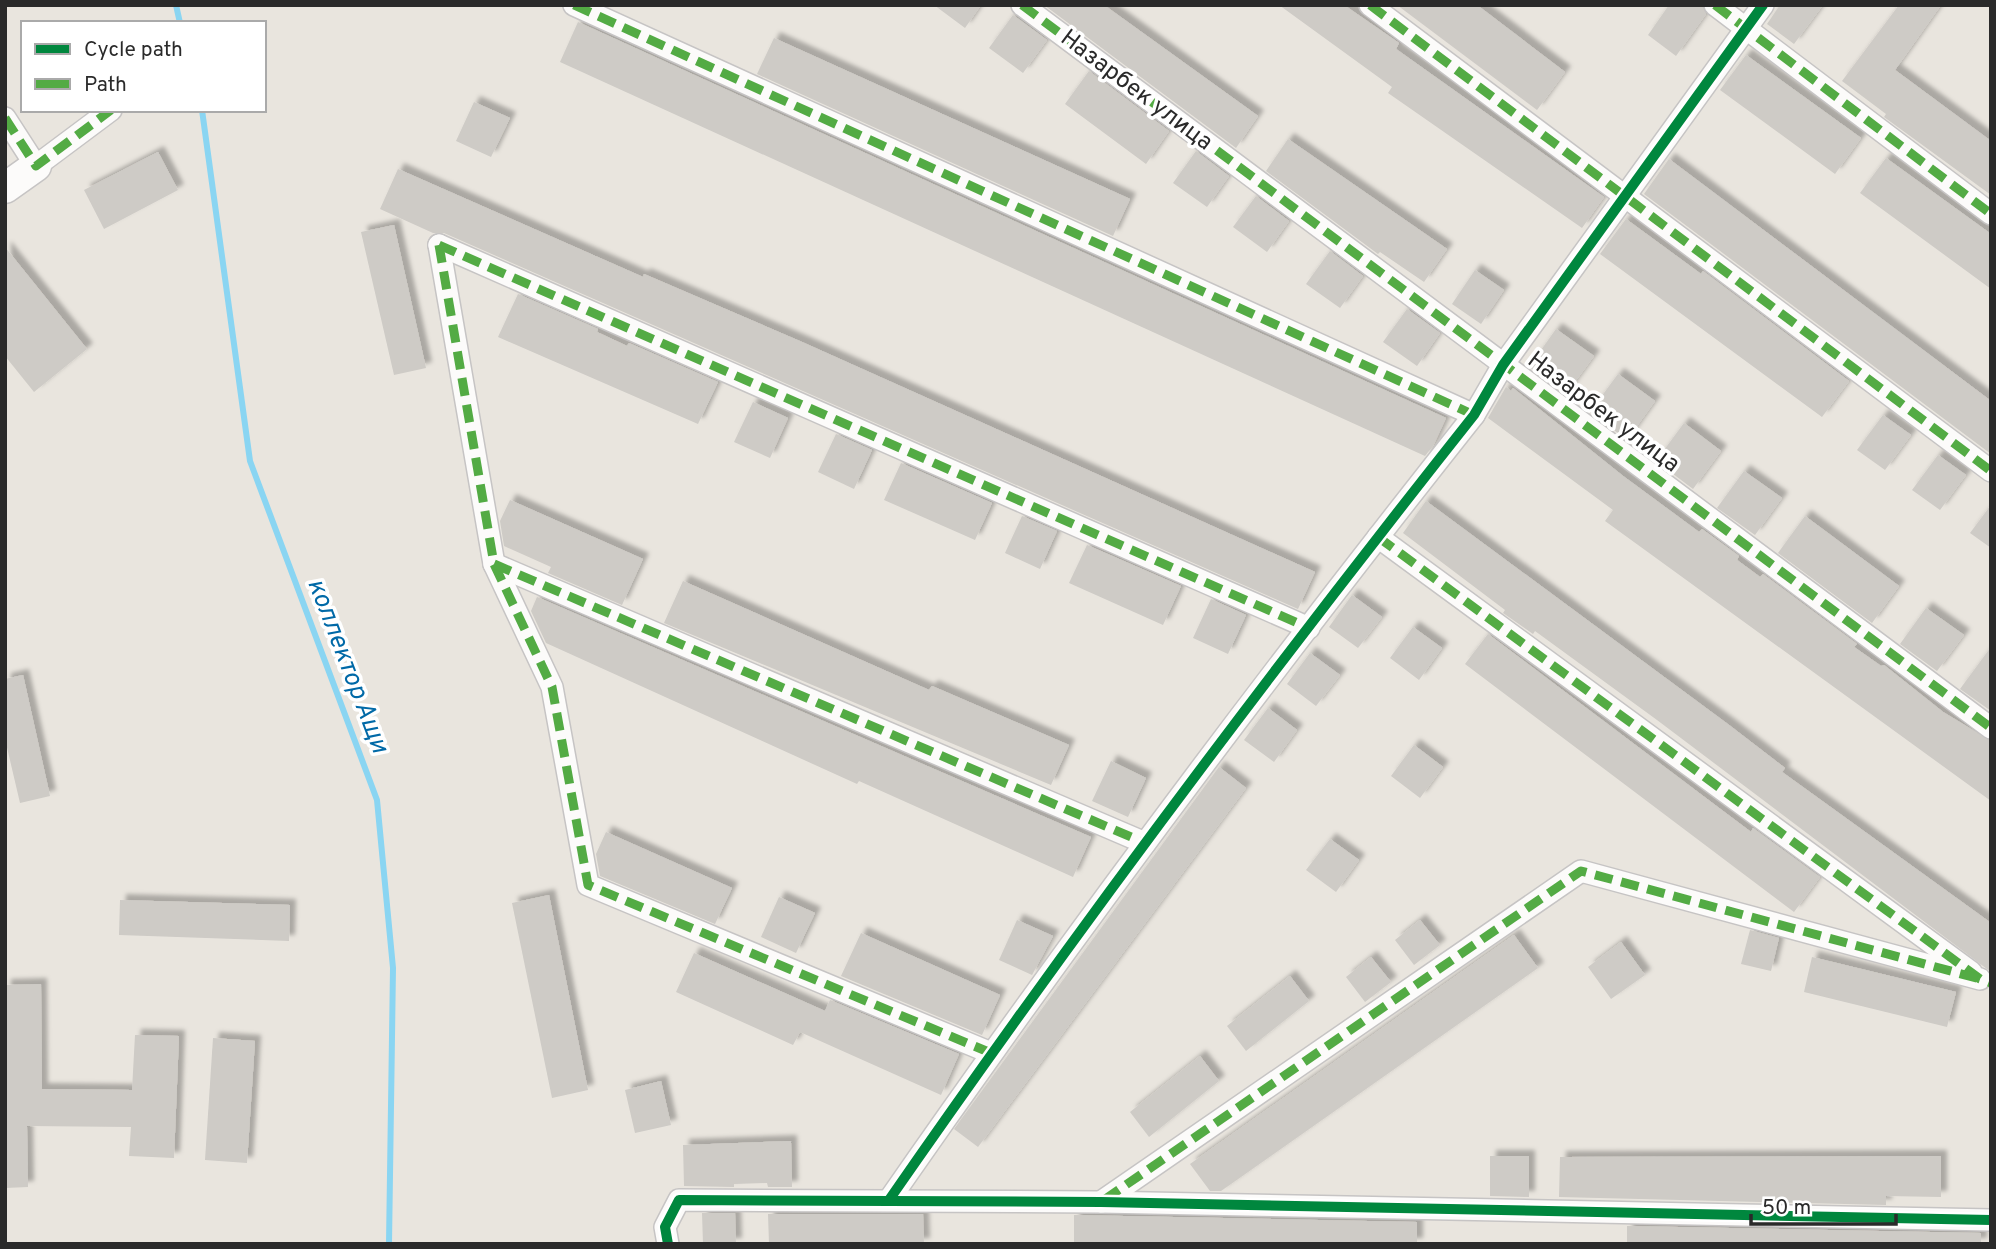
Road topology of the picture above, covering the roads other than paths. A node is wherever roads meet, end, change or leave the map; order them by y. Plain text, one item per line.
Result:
1 (574, 5) edge
2 (1022, 5) edge
3 (1370, 5) edge
4 (1715, 5) edge
5 (1763, 5) edge
6 (1746, 29) junction
7 (107, 112) edge
8 (5, 118) edge
9 (36, 166) junction
10 (5, 188) edge
11 (1624, 195) junction
12 (1991, 214) edge
13 (1503, 365) junction
14 (1474, 415) junction
15 (1991, 471) edge
16 (1378, 537) junction
17 (494, 564) junction
18 (1309, 628) junction
19 (1991, 729) edge
20 (1145, 843) junction
21 (1985, 981) edge
22 (991, 1053) junction
23 (888, 1200) junction
24 (1101, 1202) junction
25 (1991, 1220) edge
26 (668, 1244) edge

1 - 14 street
2 - 13 street, Назарбек улица
3 - 11 street
4 - 6 street
5 - 6 street
6 - 11 street
6 - 12 street
7 - 9 street
8 - 9 street
9 - 10 street
11 - 13 street
11 - 15 street
13 - 14 street
13 - 19 street, Назарбек улица
14 - 16 street
16 - 18 street
16 - 21 street
17 - 18 street
17 - 20 street
17 - 22 street
18 - 20 street
20 - 22 street
21 - 24 street
22 - 23 street
23 - 24 street
23 - 26 street
24 - 25 street

